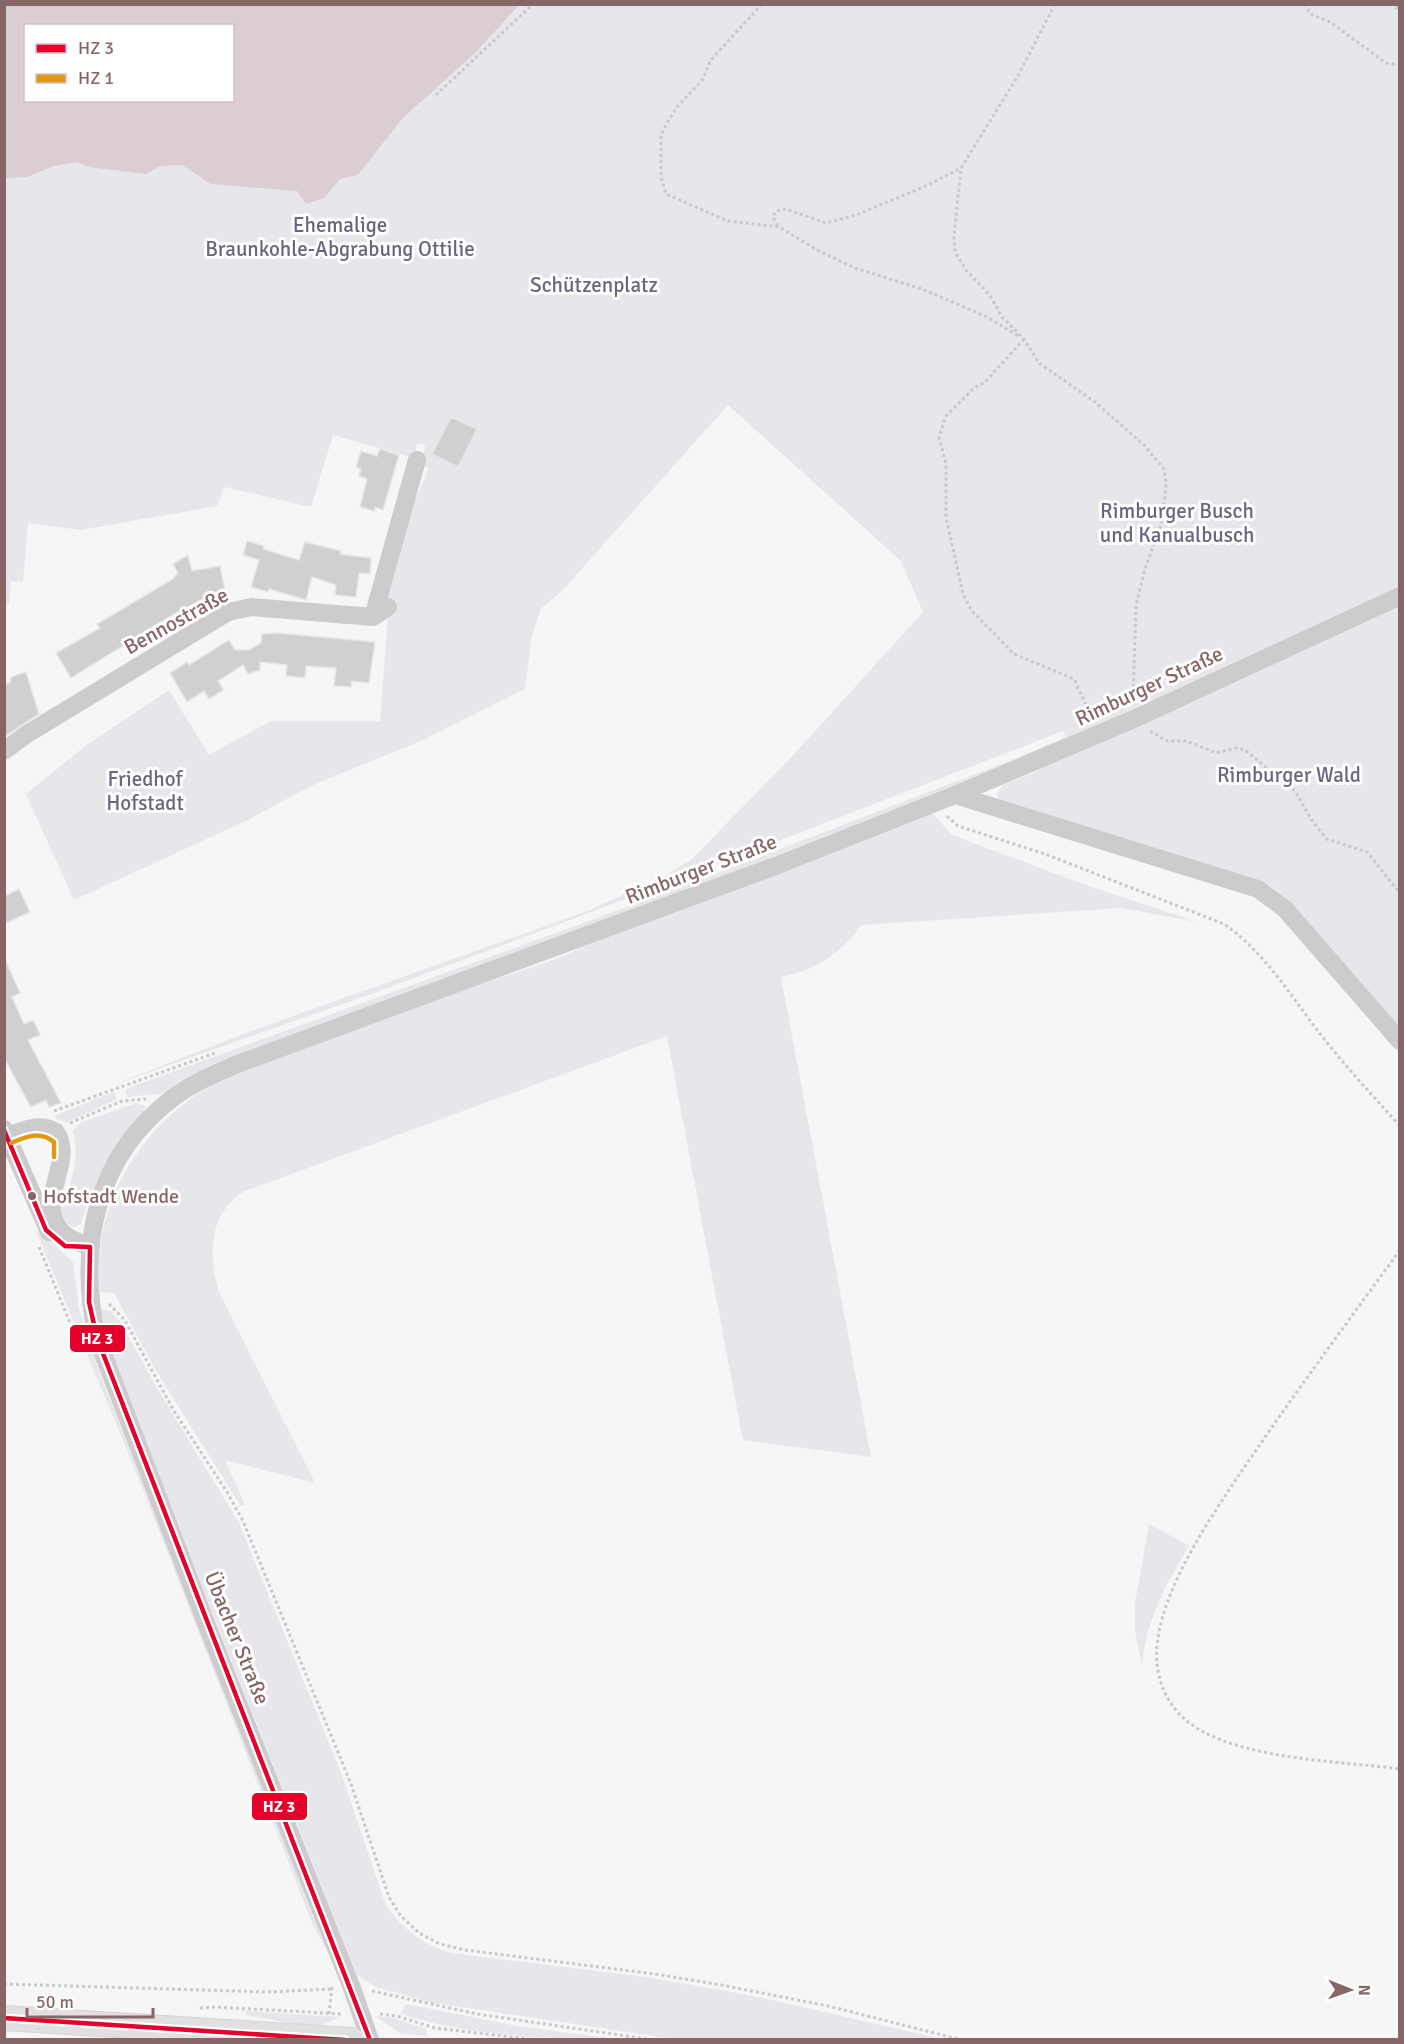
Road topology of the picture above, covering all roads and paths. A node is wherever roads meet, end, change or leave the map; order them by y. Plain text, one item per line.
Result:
1 (533, 4) edge
2 (762, 4) edge
3 (1055, 4) edge
4 (1304, 4) edge
5 (1390, 4) edge
6 (1400, 10) edge
7 (1400, 65) edge
8 (436, 95) dead end
9 (961, 168) junction
10 (779, 227) junction
11 (1024, 339) junction
12 (417, 460) dead end
13 (1400, 596) edge
14 (1134, 719) junction
15 (1098, 735) junction
16 (4, 751) edge
17 (946, 798) junction
18 (1400, 893) edge
19 (1400, 1041) edge
20 (164, 1106) junction
21 (1400, 1126) edge
22 (56, 1132) junction
23 (7, 1140) edge
24 (22, 1169) junction
25 (58, 1169) junction
26 (90, 1247) junction
27 (1400, 1250) edge
28 (89, 1302) junction
29 (1400, 1769) edge
30 (4, 1984) edge
31 (352, 1988) junction
32 (360, 2014) junction
33 (4, 2018) edge
34 (353, 2040) edge
35 (370, 2040) edge
36 (537, 2040) edge
37 (654, 2040) edge
38 (962, 2040) edge

1 - 8 path
2 - 10 path
3 - 9 path
4 - 7 path
5 - 6 path
9 - 10 path
9 - 11 path
10 - 11 path
11 - 14 path
11 - 15 path
12 - 16 street, Bennostraße
13 - 14 street, Rimburger Straße
14 - 15 street, Rimburger Straße
14 - 18 path
15 - 17 street, Rimburger Straße
17 - 19 street
17 - 20 street, Rimburger Straße
17 - 21 path
20 - 22 path
20 - 26 street, Rimburger Straße
22 - 23 street
22 - 25 street
23 - 24 street
24 - 25 street
24 - 26 street
25 - 26 street
26 - 28 street, Übacher Straße
27 - 29 path
28 - 31 street, Übacher Straße
28 - 38 path
30 - 31 path
31 - 32 street, Übacher Straße
31 - 37 path
32 - 35 street, Übacher Straße
32 - 36 path
33 - 34 main road

